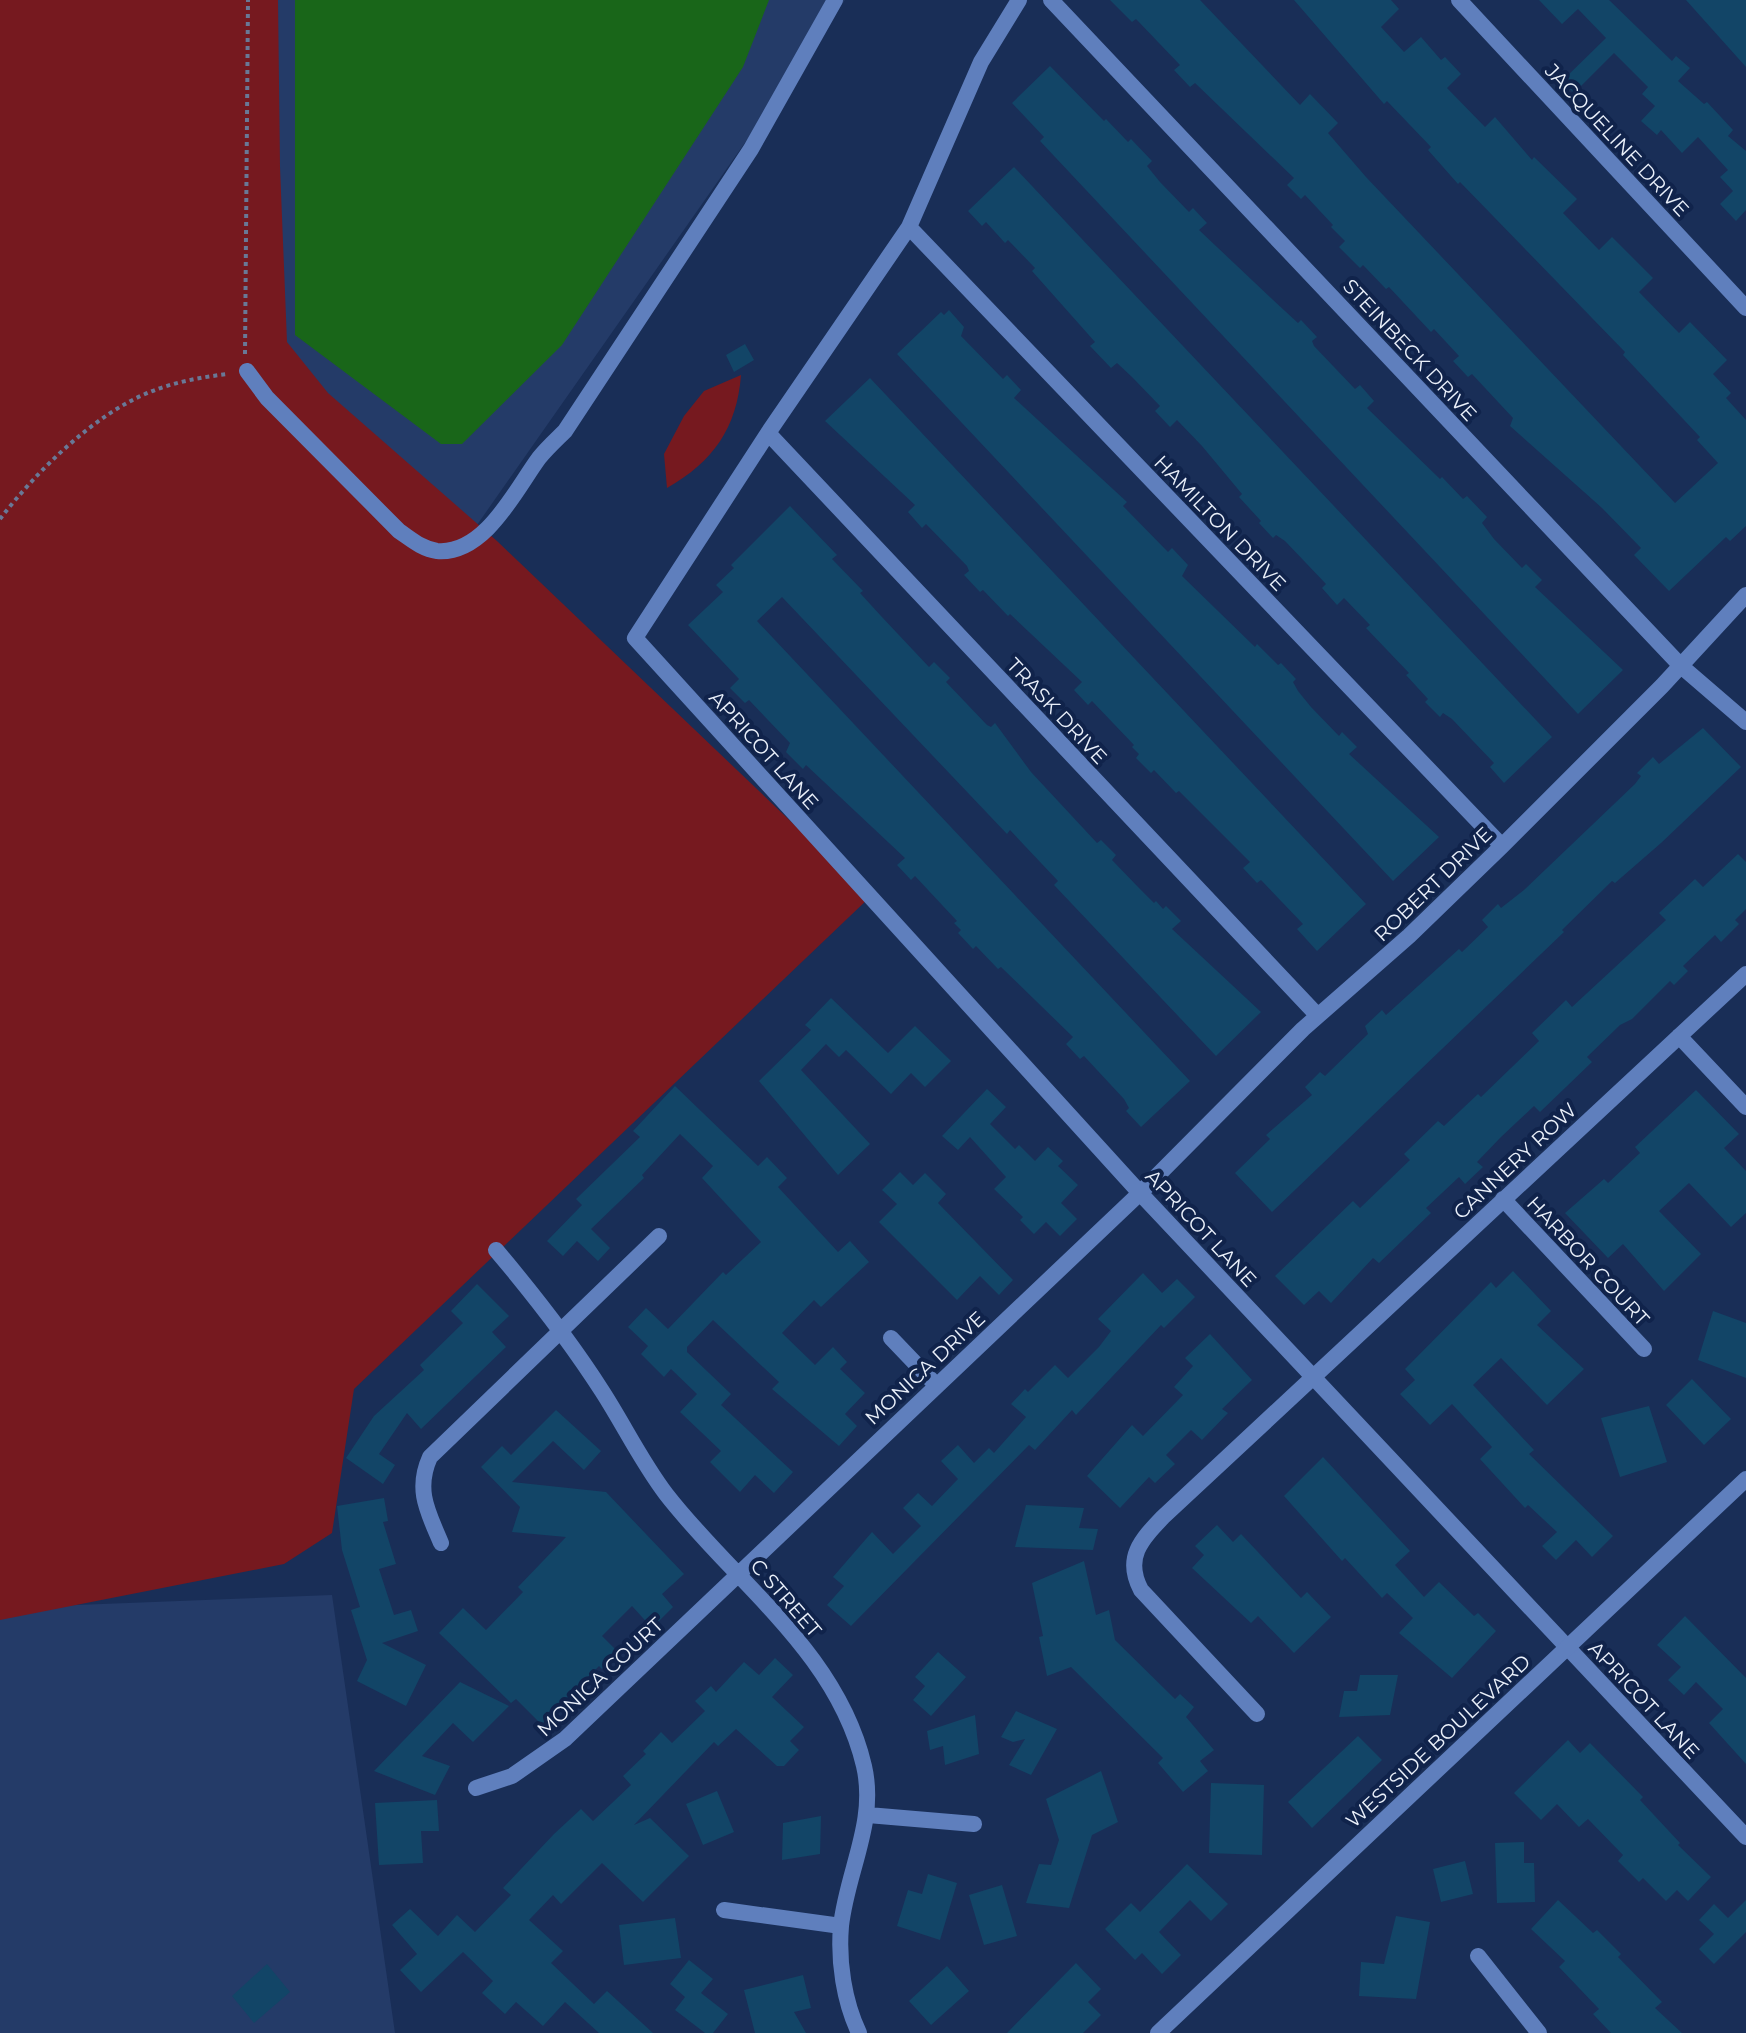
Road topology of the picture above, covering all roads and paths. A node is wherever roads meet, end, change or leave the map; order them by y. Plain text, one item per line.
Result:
1 (248, 0) edge
2 (835, 0) edge
3 (1019, 0) edge
4 (1051, 0) edge
5 (1459, 0) edge
6 (909, 227) junction
7 (1746, 308) edge
8 (247, 371) junction
9 (768, 433) junction
10 (0, 519) edge
11 (1746, 595) edge
12 (1681, 666) junction
13 (1746, 722) edge
14 (1502, 846) junction
15 (1746, 974) edge
16 (1318, 1016) junction
17 (1679, 1036) junction
18 (1746, 1107) edge
19 (1140, 1193) junction
20 (1503, 1199) junction
21 (659, 1236) dead end
22 (496, 1250) dead end
23 (560, 1330) junction
24 (891, 1338) dead end
25 (1644, 1349) dead end
26 (1313, 1379) junction
27 (936, 1385) junction
28 (1746, 1479) edge
29 (441, 1543) dead end
30 (737, 1573) junction
31 (1566, 1647) junction
32 (1257, 1714) dead end
33 (476, 1788) dead end
34 (868, 1815) junction
35 (974, 1824) dead end
36 (1746, 1837) edge
37 (724, 1910) dead end
38 (841, 1926) junction
39 (1478, 1956) dead end
40 (859, 2033) edge
41 (1158, 2033) edge
42 (1539, 2033) edge

1 - 8 path
2 - 8 street
3 - 6 street
4 - 12 street, STEINBECK DRIVE
5 - 7 street, JACQUELINE DRIVE
6 - 9 street
6 - 14 street, HAMILTON DRIVE
8 - 10 path
9 - 16 street, TRASK DRIVE
9 - 19 street, APRICOT LANE
11 - 12 street, ROBERT DRIVE
12 - 13 street, STEINBECK DRIVE
12 - 14 street, ROBERT DRIVE
14 - 16 street, ROBERT DRIVE
15 - 17 street, CANNERY ROW
16 - 19 street, ROBERT DRIVE
17 - 18 street
17 - 20 street, CANNERY ROW
19 - 26 street, APRICOT LANE
19 - 27 street, MONICA DRIVE
20 - 25 street, HARBOR COURT
20 - 26 street, CANNERY ROW
21 - 23 street
22 - 23 street, C STREET
23 - 29 street
23 - 30 street, C STREET
24 - 27 street
26 - 31 street, APRICOT LANE
26 - 32 street, CANNERY ROW
27 - 30 street, MONICA DRIVE
28 - 31 street, WESTSIDE BOULEVARD
30 - 33 street, MONICA COURT
30 - 34 street, C STREET
31 - 36 street, APRICOT LANE
31 - 41 street, WESTSIDE BOULEVARD
34 - 35 street
34 - 38 street, C STREET
37 - 38 street
38 - 40 street, C STREET
39 - 42 street

